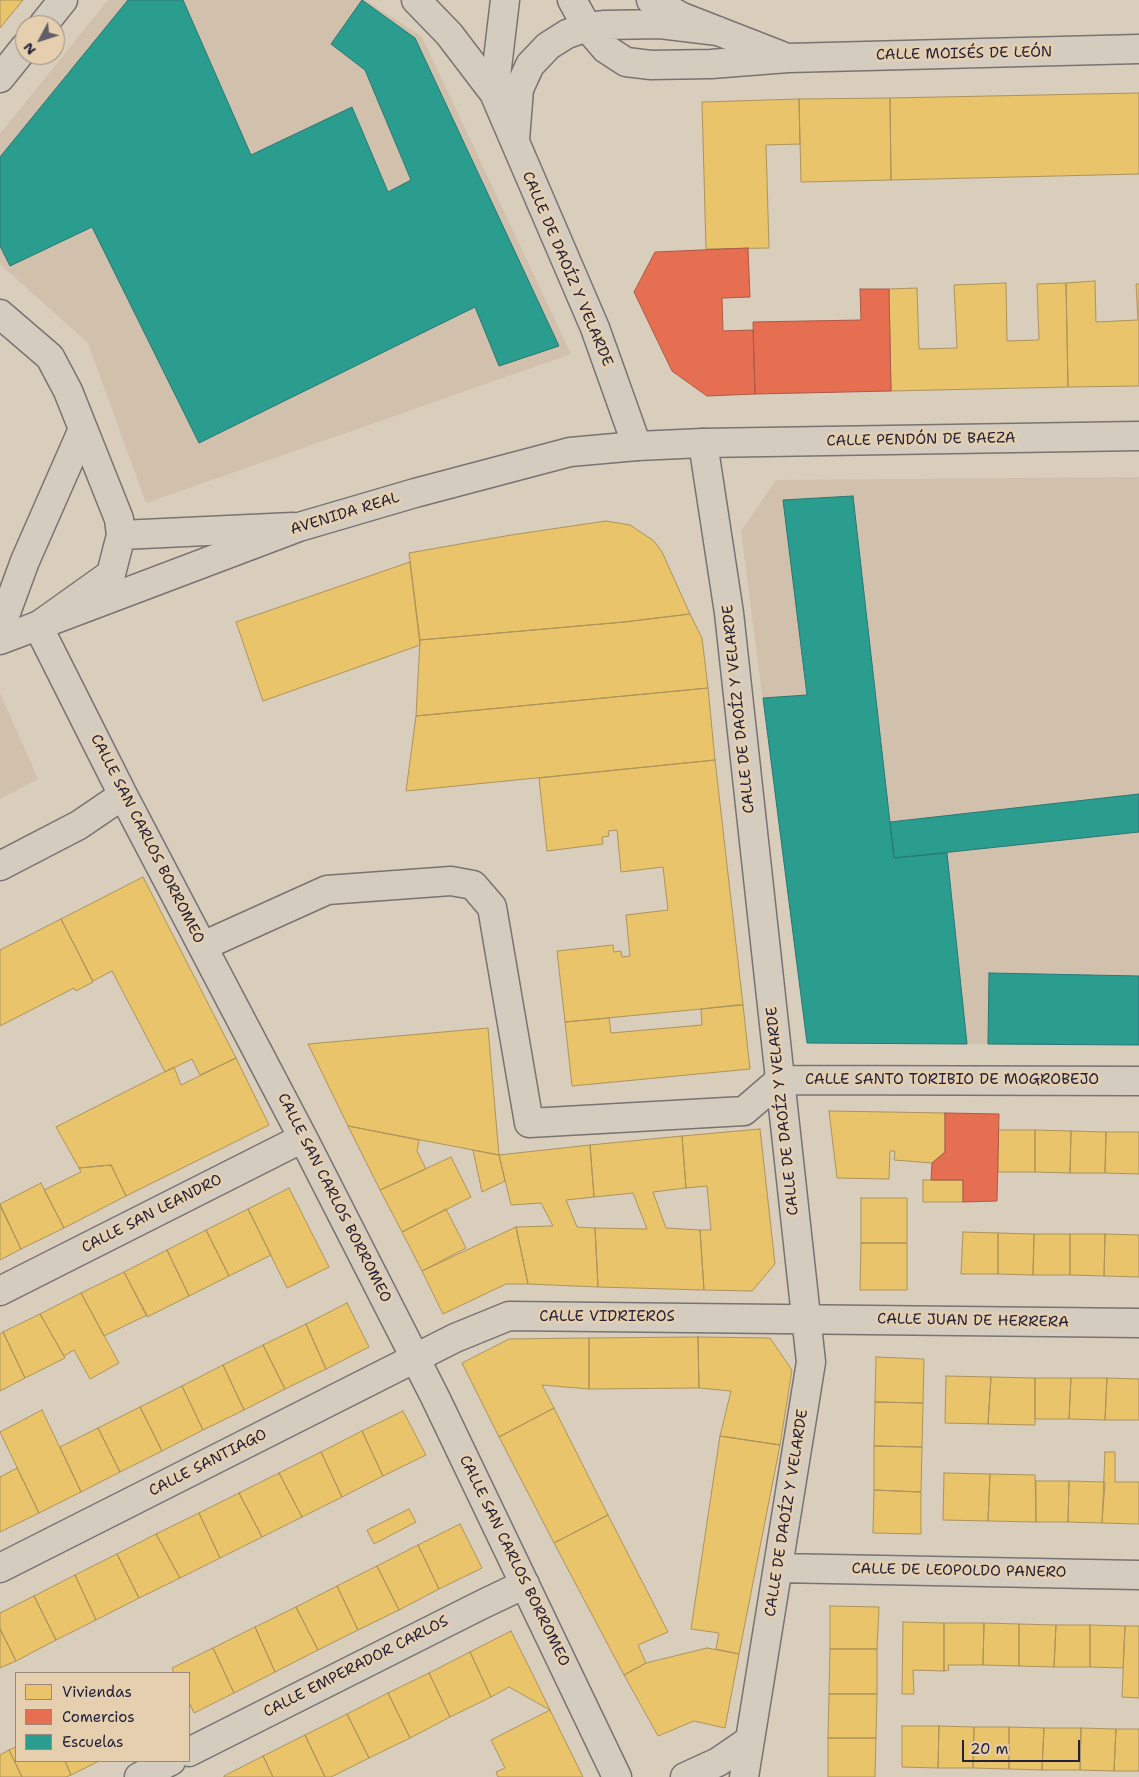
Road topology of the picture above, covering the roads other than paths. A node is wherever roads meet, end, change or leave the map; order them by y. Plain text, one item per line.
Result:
1 (63, 0) edge
2 (416, 0) edge
3 (505, 0) edge
4 (572, 0) edge
5 (651, 0) edge
6 (50, 15) edge
7 (587, 27) junction
8 (718, 31) junction
9 (1139, 49) edge
10 (788, 58) junction
11 (15, 59) edge
12 (0, 78) edge
13 (494, 93) junction
14 (515, 145) junction
15 (0, 314) edge
16 (83, 429) junction
17 (1139, 436) edge
18 (703, 443) junction
19 (638, 446) junction
20 (299, 527) junction
21 (121, 535) junction
22 (38, 626) junction
23 (0, 629) edge
24 (0, 640) edge
25 (123, 795) junction
26 (0, 866) edge
27 (203, 946) junction
28 (780, 1080) junction
29 (1139, 1081) edge
30 (303, 1138) junction
31 (0, 1291) edge
32 (807, 1319) junction
33 (1139, 1323) edge
34 (416, 1358) junction
35 (0, 1568) edge
36 (778, 1568) junction
37 (1139, 1574) edge
38 (525, 1584) junction
39 (750, 1740) junction
40 (190, 1751) edge
41 (169, 1762) edge
42 (139, 1777) edge
43 (617, 1777) edge
44 (685, 1777) edge
45 (744, 1777) edge

1 - 6 street
2 - 13 street
3 - 13 street
4 - 7 street, CALLE MOISÉS DE LEÓN
5 - 8 street, CALLE MOISÉS DE LEÓN
7 - 8 street, CALLE MOISÉS DE LEÓN
7 - 10 street, CALLE MOISÉS DE LEÓN
7 - 14 street, CALLE MOISÉS DE LEÓN
8 - 10 street, CALLE MOISÉS DE LEÓN
9 - 10 street, CALLE MOISÉS DE LEÓN
11 - 12 street
13 - 14 street, CALLE DE DAOÍZ Y VELARDE
14 - 19 street, CALLE DE DAOÍZ Y VELARDE
15 - 16 street
16 - 21 street
16 - 23 street
17 - 18 street, CALLE PENDÓN DE BAEZA
18 - 19 street, AVENIDA REAL
18 - 28 street, CALLE DE DAOÍZ Y VELARDE
19 - 20 street, AVENIDA REAL
20 - 21 street
20 - 22 street, AVENIDA REAL
21 - 22 street
22 - 24 street, AVENIDA REAL
22 - 25 street, CALLE SAN CARLOS BORROMEO
25 - 26 street
25 - 27 street, CALLE SAN CARLOS BORROMEO
27 - 28 street
27 - 30 street, CALLE SAN CARLOS BORROMEO
28 - 29 street, CALLE SANTO TORIBIO DE MOGROBEJO
28 - 32 street, CALLE DE DAOÍZ Y VELARDE
30 - 31 street, CALLE SAN LEANDRO
30 - 34 street, CALLE SAN CARLOS BORROMEO
32 - 33 street, CALLE JUAN DE HERRERA
32 - 34 street, CALLE VIDRIEROS
32 - 36 street, CALLE DE DAOÍZ Y VELARDE
34 - 35 street, CALLE SANTIAGO
34 - 38 street, CALLE SAN CARLOS BORROMEO
36 - 37 street, CALLE DE LEOPOLDO PANERO
36 - 39 street, CALLE DE DAOÍZ Y VELARDE
38 - 40 street, CALLE EMPERADOR CARLOS
38 - 43 street, CALLE SAN CARLOS BORROMEO
39 - 44 street
39 - 45 street, CALLE DE DAOÍZ Y VELARDE
41 - 42 street

